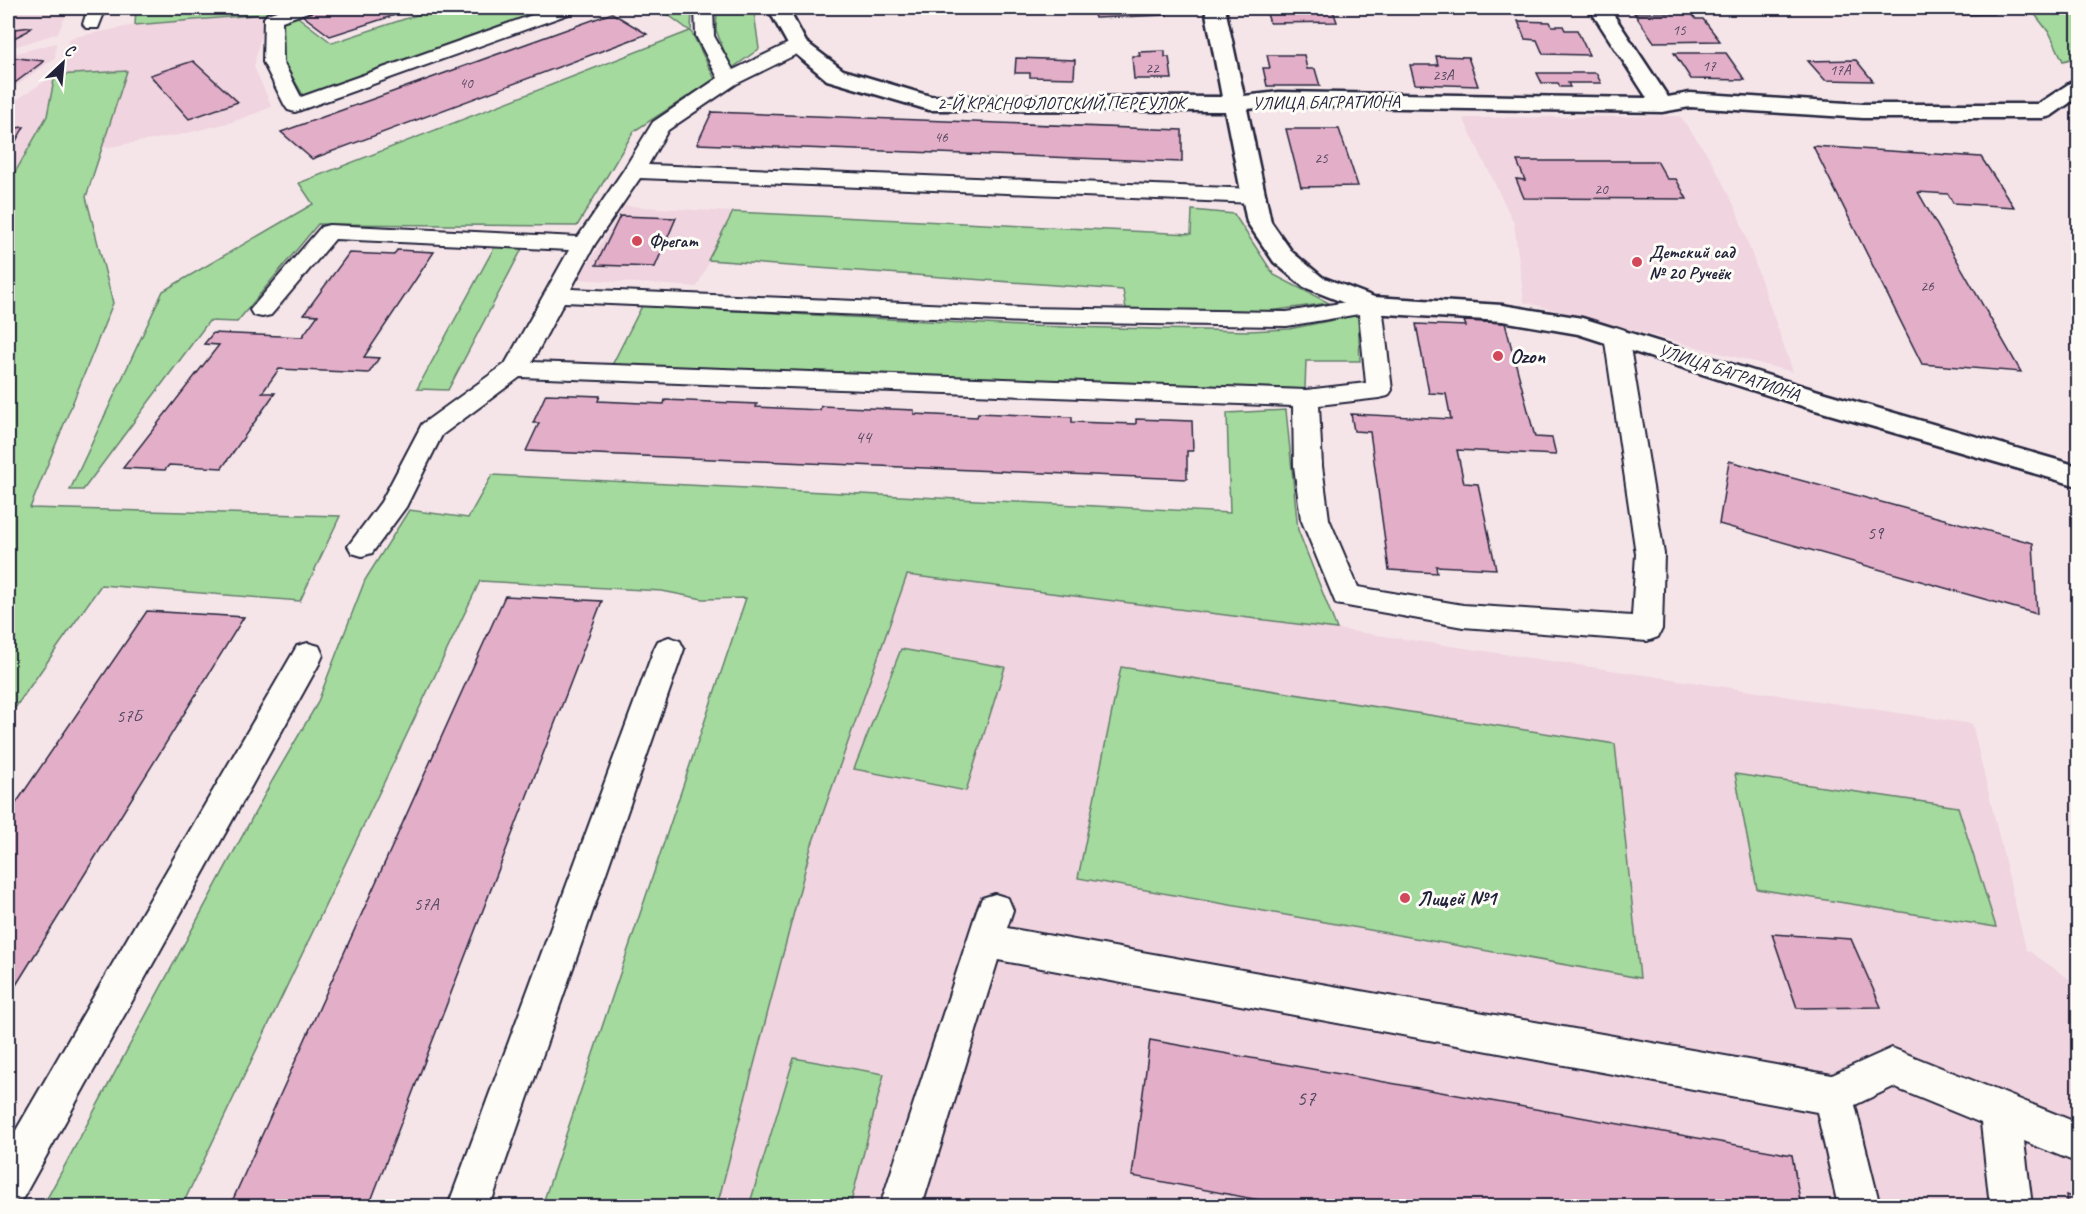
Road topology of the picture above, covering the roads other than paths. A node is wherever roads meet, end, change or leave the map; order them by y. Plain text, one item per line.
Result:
1 (302, 8) edge
2 (568, 8) edge
3 (704, 8) edge
4 (782, 8) edge
5 (1215, 8) edge
6 (1599, 8) edge
7 (798, 46) junction
8 (729, 80) junction
9 (2079, 88) edge
10 (1236, 104) junction
11 (1662, 105) junction
12 (634, 171) junction
13 (1254, 196) junction
14 (584, 244) junction
15 (556, 295) junction
16 (1370, 305) junction
17 (262, 310) dead end
18 (1616, 335) junction
19 (514, 369) junction
20 (1306, 398) junction
21 (2079, 476) edge
22 (362, 546) dead end
23 (669, 649) dead end
24 (308, 655) dead end
25 (1833, 1095) junction
26 (2000, 1111) junction
27 (2079, 1143) edge
28 (8, 1183) edge
29 (469, 1206) edge
30 (901, 1206) edge
31 (1859, 1206) edge
32 (2011, 1206) edge

1 - 2 lane
3 - 8 lane
4 - 7 street, 2-Й КРАСНОФЛОТСКИЙ ПЕРЕУЛОК
5 - 10 street
6 - 11 street
7 - 8 lane
7 - 10 street, 2-Й КРАСНОФЛОТСКИЙ ПЕРЕУЛОК
8 - 12 lane
9 - 11 street, УЛИЦА БАГРАТИОНА
10 - 11 street, УЛИЦА БАГРАТИОНА
10 - 13 street, УЛИЦА БАГРАТИОНА
12 - 13 lane
12 - 14 lane
13 - 16 street, УЛИЦА БАГРАТИОНА
14 - 15 lane
14 - 17 lane
15 - 16 lane
15 - 19 lane
16 - 18 street, УЛИЦА БАГРАТИОНА
16 - 20 lane
18 - 20 lane
18 - 21 street, УЛИЦА БАГРАТИОНА
19 - 20 lane
19 - 22 lane
23 - 29 lane
24 - 28 lane
25 - 26 lane
25 - 30 lane
25 - 31 lane
26 - 27 lane
26 - 32 lane

